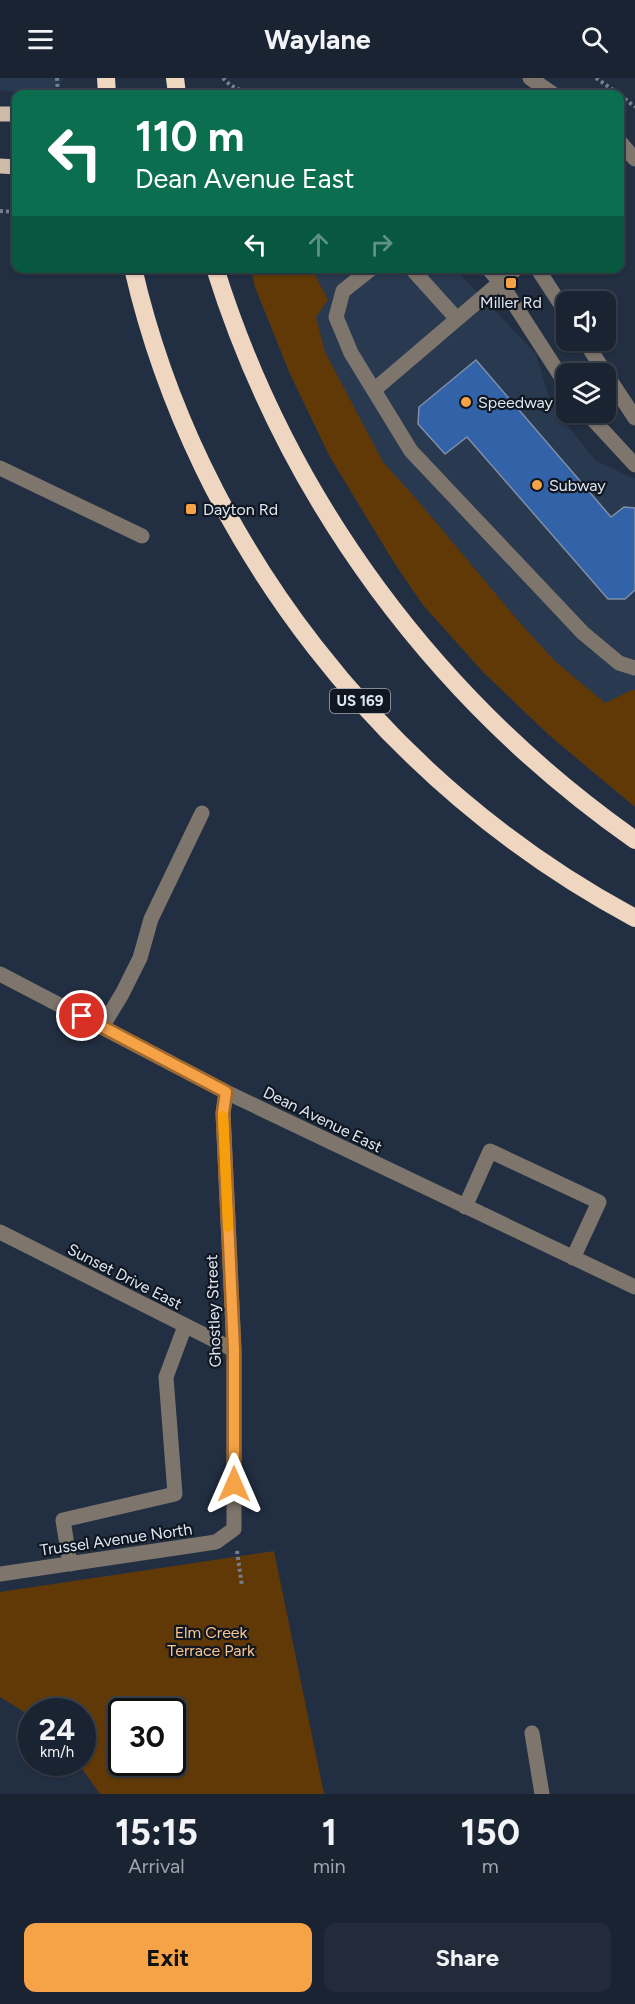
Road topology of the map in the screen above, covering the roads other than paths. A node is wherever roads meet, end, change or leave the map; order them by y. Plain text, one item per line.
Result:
1 (530, 78) edge
2 (547, 90) edge
3 (624, 147) edge
4 (635, 159) edge
5 (134, 273) edge
6 (217, 273) edge
7 (366, 273) edge
8 (416, 273) edge
9 (492, 273) edge
10 (511, 273) edge
11 (540, 273) edge
12 (500, 282) junction
13 (556, 297) edge
14 (457, 319) junction
15 (556, 369) edge
16 (616, 389) edge
17 (374, 390) junction
18 (635, 418) edge
19 (596, 423) edge
20 (635, 465) edge
21 (0, 468) edge
22 (142, 536) dead end
23 (635, 668) edge
24 (202, 813) dead end
25 (635, 840) edge
26 (634, 918) edge
27 (0, 974) edge
28 (102, 1027) junction
29 (226, 1092) junction
30 (465, 1207) junction
31 (0, 1232) edge
32 (573, 1258) junction
33 (635, 1287) edge
34 (185, 1326) junction
35 (234, 1350) junction
36 (234, 1529) joint
37 (70, 1564) junction
38 (0, 1574) edge
39 (532, 1733) dead end
40 (542, 1794) edge

1 - 2 street
3 - 4 street
5 - 26 highway, US 169
6 - 25 highway
7 - 17 street
8 - 14 street
9 - 12 street
10 - 12 street
11 - 13 street
12 - 14 street
12 - 15 street
14 - 17 street
16 - 18 street
17 - 23 street
19 - 20 street
21 - 22 street
24 - 28 street
27 - 28 street, Dean Avenue East
28 - 29 street, Dean Avenue East
29 - 30 street, Dean Avenue East
29 - 35 street, Ghostley Street
30 - 32 street, Dean Avenue East
30 - 32 street
31 - 34 street, Sunset Drive East
32 - 33 street, Dean Avenue East
34 - 35 street, Sunset Drive East
34 - 37 street
35 - 36 street, Ghostley Street
36 - 37 street, Trussel Avenue North
37 - 38 street, Trussel Avenue North
39 - 40 street

